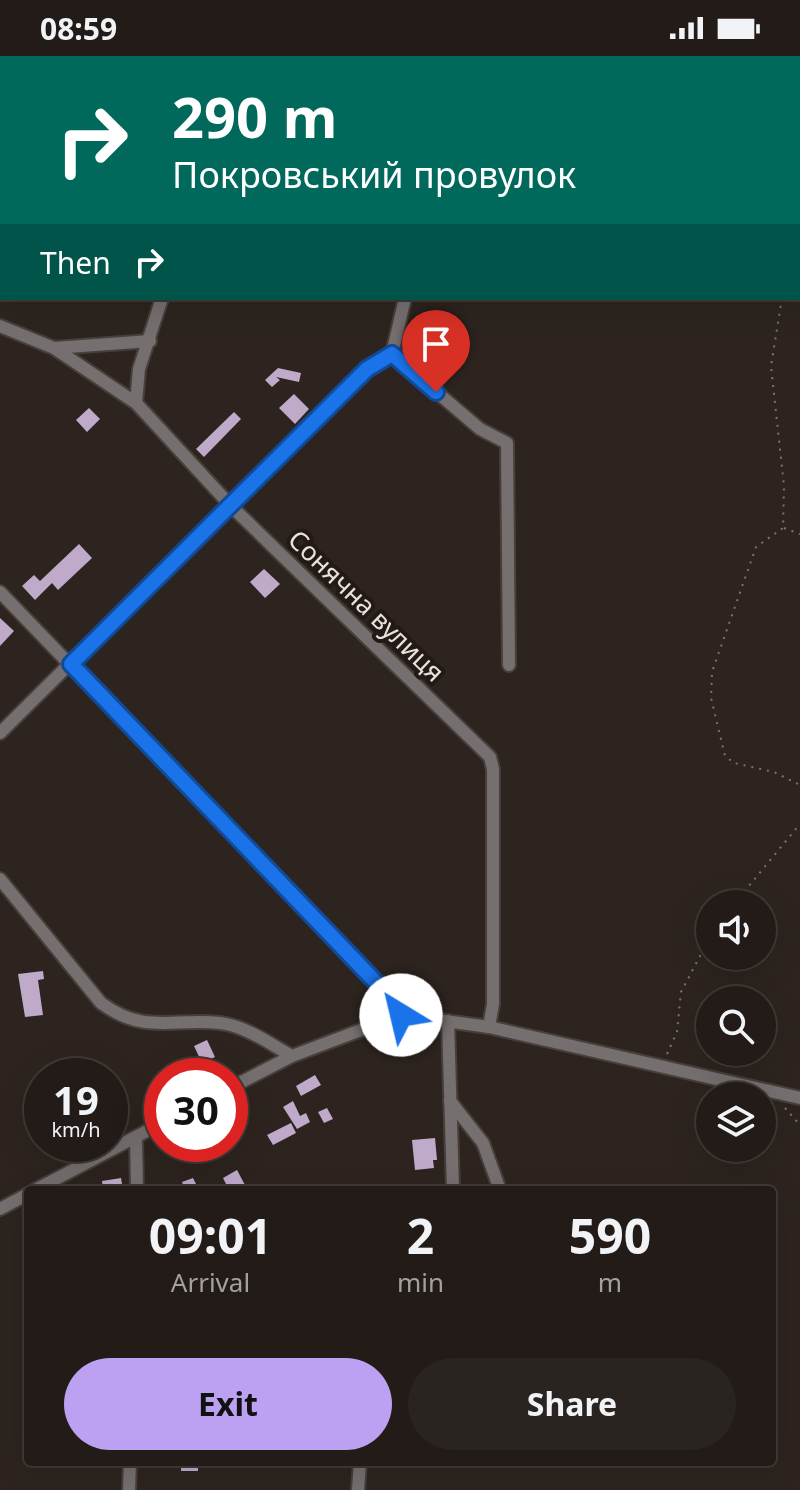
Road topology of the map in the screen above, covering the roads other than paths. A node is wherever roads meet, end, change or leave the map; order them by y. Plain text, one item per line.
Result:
1 (161, 300) edge
2 (405, 300) edge
3 (0, 326) edge
4 (150, 341) junction
5 (54, 348) junction
6 (392, 354) junction
7 (136, 403) junction
8 (231, 506) junction
9 (0, 592) edge
10 (71, 664) junction
11 (509, 665) dead end
12 (0, 733) edge
13 (0, 879) edge
14 (401, 1015) junction
15 (448, 1021) junction
16 (489, 1027) junction
17 (292, 1056) junction
18 (248, 1079) edge
19 (800, 1098) edge
20 (450, 1101) junction
21 (144, 1133) edge
22 (136, 1137) junction
23 (43, 1186) edge
24 (137, 1186) edge
25 (453, 1186) edge
26 (499, 1186) edge
27 (24, 1196) edge
28 (0, 1209) edge
29 (130, 1466) edge
30 (360, 1466) edge
31 (129, 1490) edge
32 (358, 1490) edge

1 - 4 street
2 - 6 street
3 - 5 street, Сонячна вулиця
4 - 5 street
4 - 7 street
5 - 7 street, Сонячна вулиця
6 - 8 street
6 - 11 street
7 - 8 street, Сонячна вулиця
8 - 10 street
8 - 16 street, Сонячна вулиця
9 - 10 street
10 - 12 street
10 - 14 street
13 - 17 street
14 - 15 street
14 - 17 street
15 - 16 street
15 - 20 street
16 - 19 street
17 - 18 street
20 - 25 street
20 - 26 street
21 - 22 street
22 - 23 street
22 - 24 street
27 - 28 street
29 - 31 street
30 - 32 street

